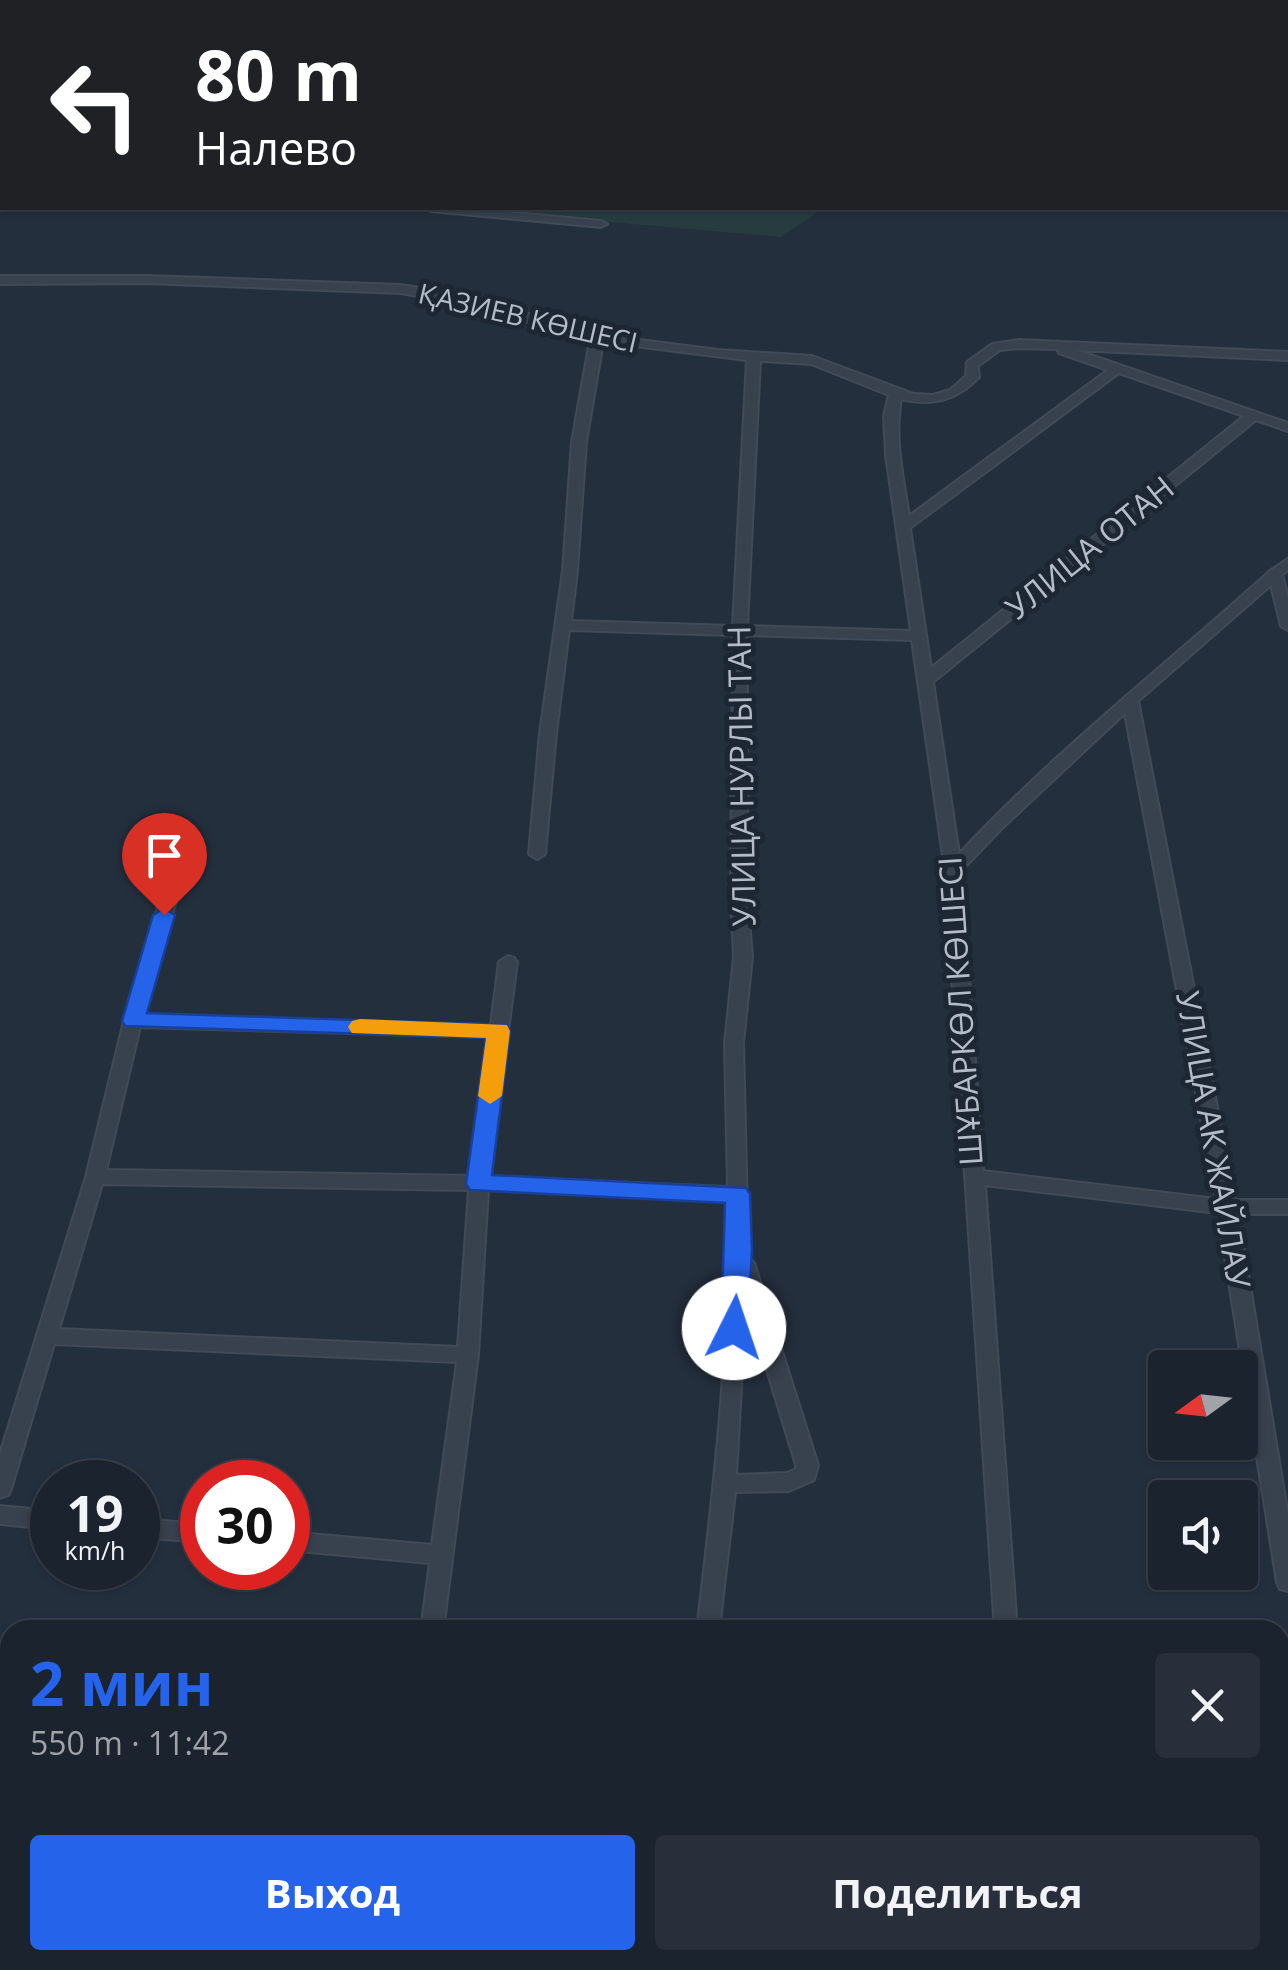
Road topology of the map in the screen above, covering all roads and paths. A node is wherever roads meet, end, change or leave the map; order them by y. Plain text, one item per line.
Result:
1 (451, 210) edge
2 (601, 224) dead end
3 (0, 280) edge
4 (597, 338) junction
5 (1043, 343) junction
6 (1288, 356) edge
7 (754, 357) junction
8 (1117, 369) junction
9 (894, 395) junction
10 (1254, 416) junction
11 (1288, 427) edge
12 (904, 525) junction
13 (1282, 568) edge
14 (562, 625) junction
15 (1288, 626) edge
16 (740, 628) junction
17 (920, 636) junction
18 (926, 680) junction
19 (1130, 700) junction
20 (184, 844) dead end
21 (537, 854) dead end
22 (953, 870) junction
23 (508, 962) dead end
24 (134, 1021) junction
25 (499, 1031) junction
26 (95, 1177) junction
27 (973, 1177) junction
28 (478, 1184) junction
29 (738, 1194) junction
30 (1228, 1207) junction
31 (1288, 1207) edge
32 (740, 1250) junction
33 (46, 1336) junction
34 (468, 1355) junction
35 (724, 1484) junction
36 (0, 1489) edge
37 (0, 1515) edge
38 (30, 1518) edge
39 (310, 1543) edge
40 (442, 1555) junction
41 (1288, 1582) edge
42 (433, 1620) edge
43 (709, 1620) edge
44 (1005, 1620) edge

1 - 2 street
3 - 4 street, ҚАЗИЕВ КӨШЕСІ
4 - 7 street, ҚАЗИЕВ КӨШЕСІ
4 - 14 street
5 - 6 street
5 - 8 street
5 - 9 street
7 - 9 street, ҚАЗИЕВ КӨШЕСІ
7 - 16 street, УЛИЦА НУРЛЫ ТАН
8 - 10 street
8 - 12 street
9 - 12 street, ШҰБАРКӨЛ КӨШЕСІ
10 - 11 street
10 - 18 street, УЛИЦА ОТАН
12 - 17 street, ШҰБАРКӨЛ КӨШЕСІ
13 - 15 street
13 - 19 street
14 - 16 street
14 - 21 street
16 - 17 street
16 - 29 street, УЛИЦА НУРЛЫ ТАН
17 - 18 street, ШҰБАРКӨЛ КӨШЕСІ
18 - 22 street, ШҰБАРКӨЛ КӨШЕСІ
19 - 22 street
19 - 30 street, УЛИЦА АК ЖАЙЛАУ
20 - 24 street
22 - 27 street, ШҰБАРКӨЛ КӨШЕСІ
23 - 25 street
24 - 25 street
24 - 26 street
25 - 28 street
26 - 28 street
26 - 33 street
27 - 30 street
27 - 44 street, ШҰБАРКӨЛ КӨШЕСІ
28 - 29 street
28 - 34 street
29 - 32 street, УЛИЦА НУРЛЫ ТАН
30 - 31 street
30 - 41 street, УЛИЦА АК ЖАЙЛАУ
32 - 35 street
32 - 35 street
33 - 34 street
33 - 36 street
34 - 40 street
35 - 43 street
37 - 38 street
39 - 40 street
40 - 42 street

